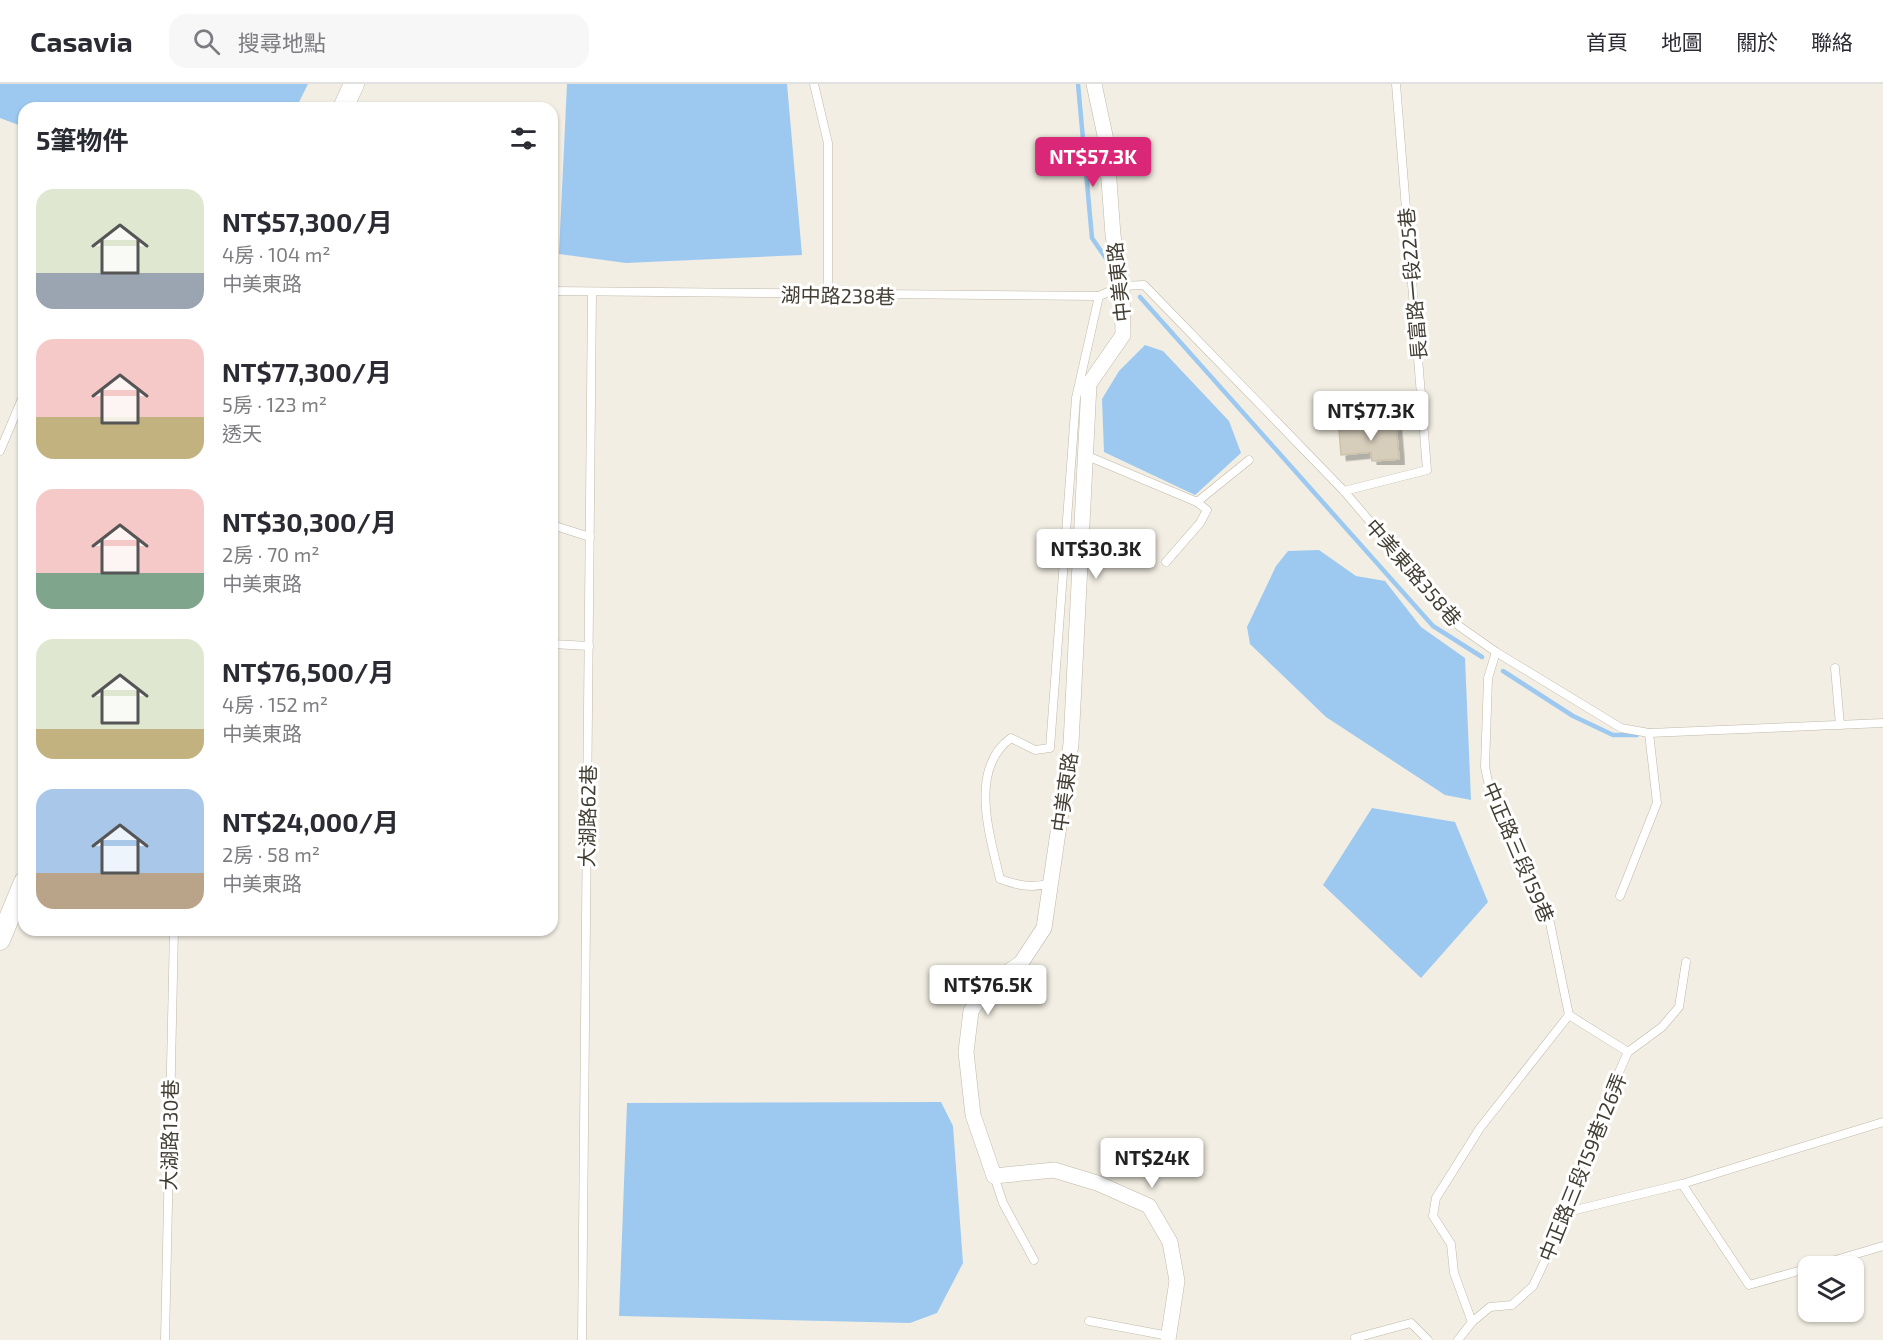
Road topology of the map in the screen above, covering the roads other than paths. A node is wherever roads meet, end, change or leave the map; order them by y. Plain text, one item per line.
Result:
1 (354, 84) edge
2 (814, 84) edge
3 (1094, 84) edge
4 (1396, 84) edge
5 (346, 102) edge
6 (1122, 286) junction
7 (558, 291) edge
8 (592, 292) junction
9 (828, 295) junction
10 (1099, 296) junction
11 (18, 408) edge
12 (0, 451) edge
13 (1085, 455) junction
14 (1249, 460) dead end
15 (1344, 491) junction
16 (1197, 502) junction
17 (558, 527) edge
18 (590, 537) junction
19 (1166, 562) dead end
20 (558, 644) edge
21 (588, 646) junction
22 (1496, 652) junction
23 (1835, 668) dead end
24 (1883, 723) edge
25 (1840, 725) junction
26 (1649, 734) junction
27 (1052, 882) junction
28 (18, 896) edge
29 (1620, 896) dead end
30 (174, 936) edge
31 (0, 940) edge
32 (1686, 962) dead end
33 (1569, 1015) junction
34 (1628, 1052) junction
35 (1883, 1122) edge
36 (994, 1176) junction
37 (1682, 1184) junction
38 (1563, 1213) junction
39 (1883, 1246) edge
40 (1849, 1256) edge
41 (1034, 1260) dead end
42 (1798, 1271) edge
43 (1089, 1321) dead end
44 (1472, 1323) junction
45 (1168, 1338) edge
46 (1355, 1338) dead end
47 (165, 1340) edge
48 (582, 1340) edge
49 (1428, 1340) edge
50 (1458, 1340) edge

1 - 5 street
2 - 9 lane
3 - 6 street, 中美東路
4 - 15 lane, 長富路一段225巷
6 - 10 lane, 湖中路238巷
6 - 13 street, 中美東路
6 - 15 lane, 中美東路358巷
7 - 8 lane, 湖中路238巷
8 - 9 lane, 湖中路238巷
8 - 18 lane, 大湖路62巷
9 - 10 lane, 湖中路238巷
10 - 27 lane
11 - 12 lane
13 - 16 lane
13 - 27 street, 中美東路
14 - 16 lane
15 - 22 lane, 中美東路358巷
16 - 19 lane
17 - 18 lane
18 - 21 lane, 大湖路62巷
20 - 21 lane
21 - 48 lane, 大湖路62巷
22 - 26 lane, 中美東路358巷
22 - 33 lane, 中正路三段159巷
23 - 25 lane
24 - 25 lane, 中美東路358巷
25 - 26 lane, 中美東路358巷
26 - 29 lane
27 - 36 street, 中美東路
28 - 31 street
30 - 47 lane, 大湖路130巷
32 - 34 lane, 中正路三段159巷126弄
33 - 34 lane
33 - 44 lane
34 - 38 lane, 中正路三段159巷126弄
35 - 37 lane
36 - 41 lane
36 - 45 street
37 - 38 lane
37 - 42 lane
38 - 44 lane, 中正路三段159巷126弄
39 - 40 lane
43 - 45 lane
44 - 50 lane, 中正路三段159巷126弄
46 - 49 lane

